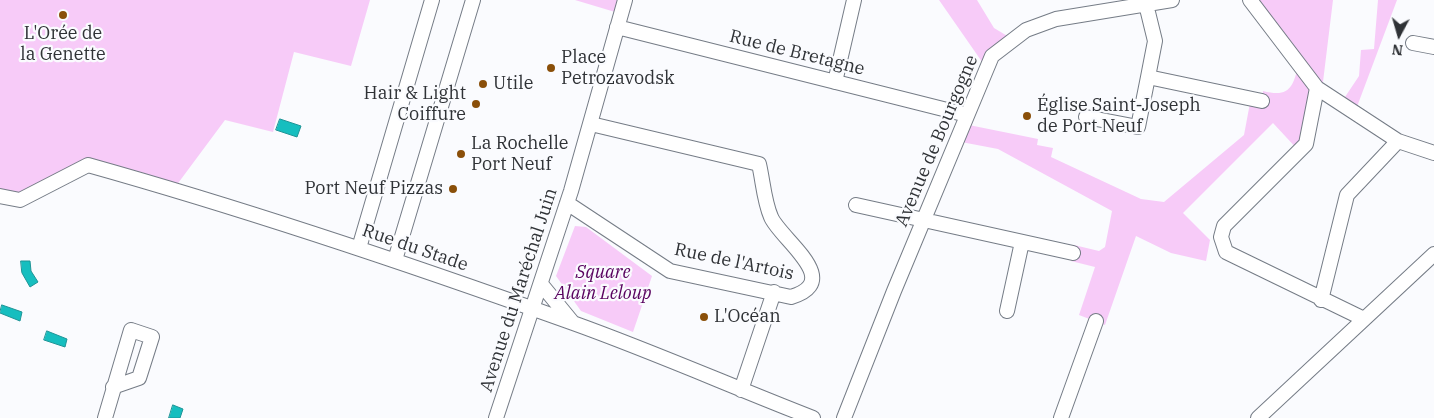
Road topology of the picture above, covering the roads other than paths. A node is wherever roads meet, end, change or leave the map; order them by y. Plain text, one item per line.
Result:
1 (432, 0) edge
2 (473, 0) edge
3 (625, 0) edge
4 (854, 0) edge
5 (1172, 0) edge
6 (1250, 0) edge
7 (1146, 2) edge
8 (617, 26) junction
9 (1413, 43) dead end
10 (1434, 47) edge
11 (1148, 77) junction
12 (835, 82) junction
13 (1317, 88) junction
14 (1262, 101) dead end
15 (967, 115) junction
16 (1086, 116) dead end
17 (591, 124) junction
18 (1398, 141) junction
19 (1434, 150) edge
20 (0, 196) edge
21 (567, 203) junction
22 (856, 206) dead end
23 (924, 220) junction
24 (1022, 242) junction
25 (359, 248) junction
26 (1073, 252) dead end
27 (1434, 254) edge
28 (395, 260) junction
29 (541, 284) junction
30 (774, 292) junction
31 (1321, 300) junction
32 (533, 309) junction
33 (1007, 311) dead end
34 (1364, 319) junction
35 (1096, 321) dead end
36 (573, 323) junction
37 (113, 386) dead end
38 (741, 390) junction
39 (105, 418) edge
40 (496, 418) edge
41 (813, 418) edge
42 (844, 418) edge
43 (1061, 418) edge
44 (1258, 418) edge

1 - 25 street
2 - 28 street
3 - 8 street, Avenue du Maréchal Juin
4 - 12 street
5 - 7 street, Avenue de Bourgogne
6 - 13 street
7 - 11 street
7 - 15 street, Avenue de Bourgogne
8 - 12 street, Rue de Bretagne
8 - 17 street, Avenue du Maréchal Juin
9 - 10 street
11 - 14 street
11 - 16 street
12 - 15 street, Rue de Bretagne
13 - 18 street
13 - 31 street
15 - 23 street, Avenue de Bourgogne
17 - 21 street, Avenue du Maréchal Juin
17 - 30 street, Rue de l'Artois
18 - 19 street
18 - 31 street
20 - 25 street, Rue du Stade
21 - 29 street, Avenue du Maréchal Juin
21 - 30 street, Rue de l'Artois
22 - 23 street
23 - 24 street
23 - 42 street, Avenue de Bourgogne
24 - 26 street
24 - 33 street
25 - 28 street, Rue du Stade
27 - 34 street
28 - 32 street, Rue du Stade
29 - 32 street, Avenue du Maréchal Juin
29 - 36 street
30 - 38 street
31 - 34 street
32 - 36 street, Rue du Stade
32 - 40 street, Avenue du Maréchal Juin
34 - 44 street
35 - 43 street
36 - 38 street, Rue du Stade
37 - 39 street
38 - 41 street, Rue du Stade

